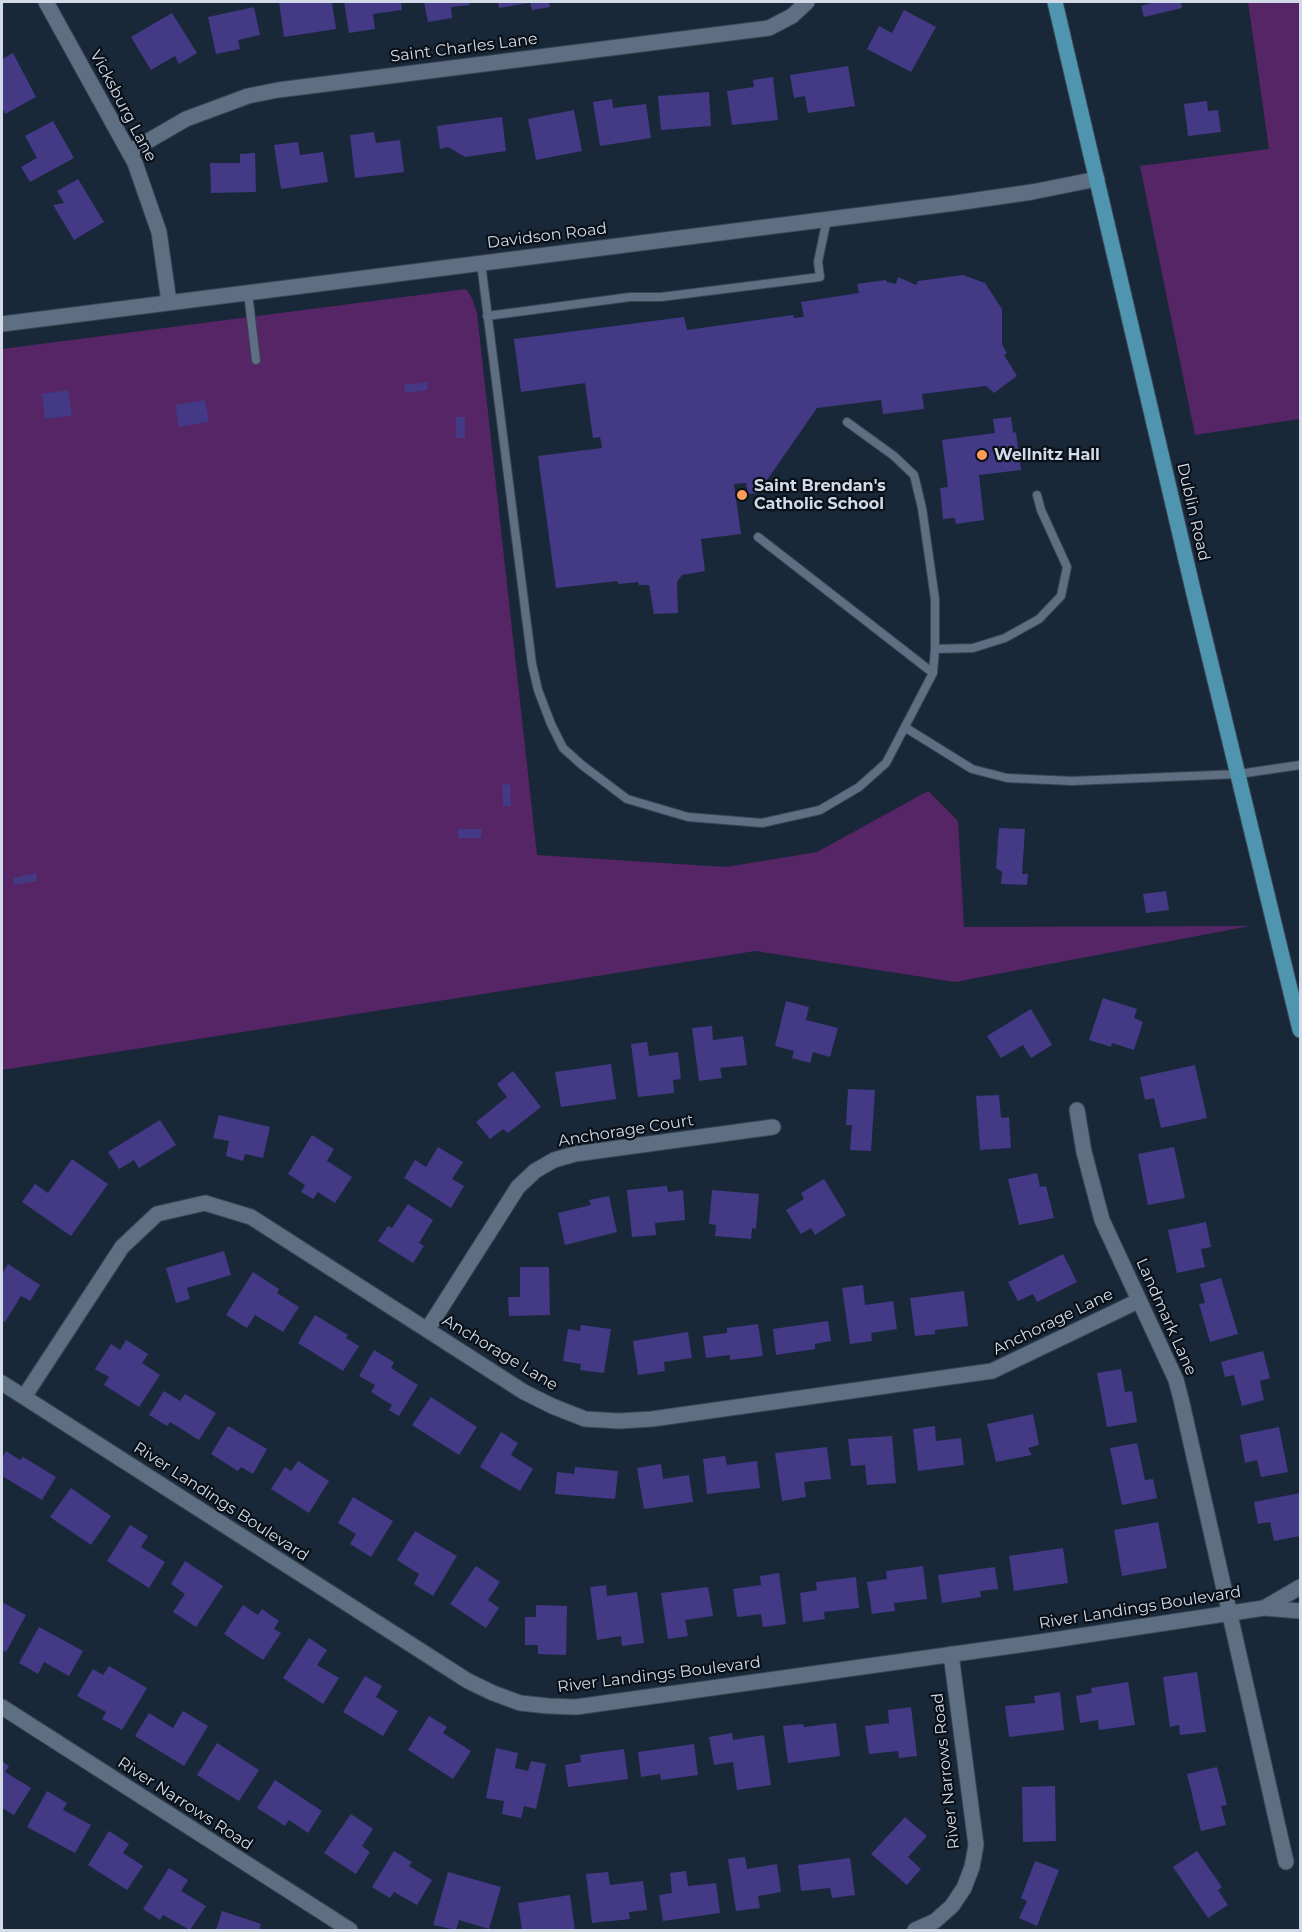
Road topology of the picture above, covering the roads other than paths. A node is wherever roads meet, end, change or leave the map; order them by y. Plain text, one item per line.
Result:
1 (46, 2) edge
2 (807, 2) edge
3 (1055, 2) edge
4 (129, 152) junction
5 (1096, 179) junction
6 (827, 219) junction
7 (481, 263) junction
8 (248, 292) junction
9 (169, 303) junction
10 (487, 316) junction
11 (2, 324) edge
12 (256, 360) dead end
13 (847, 422) dead end
14 (1037, 495) dead end
15 (758, 537) dead end
16 (935, 649) junction
17 (933, 673) junction
18 (906, 728) junction
19 (1300, 765) edge
20 (1239, 774) junction
21 (1300, 1030) edge
22 (1077, 1110) dead end
23 (773, 1127) dead end
24 (1138, 1301) junction
25 (427, 1330) junction
26 (2, 1383) edge
27 (24, 1397) junction
28 (1300, 1587) edge
29 (1264, 1608) junction
30 (1300, 1611) edge
31 (1231, 1613) junction
32 (951, 1654) junction
33 (2, 1707) edge
34 (1286, 1862) dead end
35 (332, 1926) edge
36 (350, 1930) edge
37 (915, 1930) edge

1 - 4 street, Vicksburg Lane
2 - 4 street, Saint Charles Lane
3 - 5 main road, Dublin Road
4 - 9 street, Vicksburg Lane
5 - 6 street, Davidson Road
5 - 20 main road, Dublin Road
6 - 7 street, Davidson Road
6 - 10 lane
7 - 8 street, Davidson Road
7 - 10 lane
8 - 9 street, Davidson Road
8 - 12 lane
9 - 11 street, Davidson Road
10 - 18 lane
13 - 16 lane
14 - 16 lane
15 - 17 lane
16 - 17 lane
17 - 18 lane
18 - 20 lane
19 - 20 lane
20 - 21 main road, Dublin Road
22 - 24 street, Landmark Lane
23 - 25 street, Anchorage Court
24 - 25 street, Anchorage Lane
24 - 31 street, Landmark Lane
25 - 27 street, Anchorage Lane
26 - 27 street, River Landings Boulevard
27 - 32 street, River Landings Boulevard
28 - 29 street, River Landings Boulevard
29 - 30 street, River Landings Boulevard
29 - 31 street, River Landings Boulevard
31 - 32 street, River Landings Boulevard
31 - 34 street, Landmark Lane
32 - 37 street, River Narrows Road
33 - 35 street, River Narrows Road
35 - 36 street, River Narrows Road

